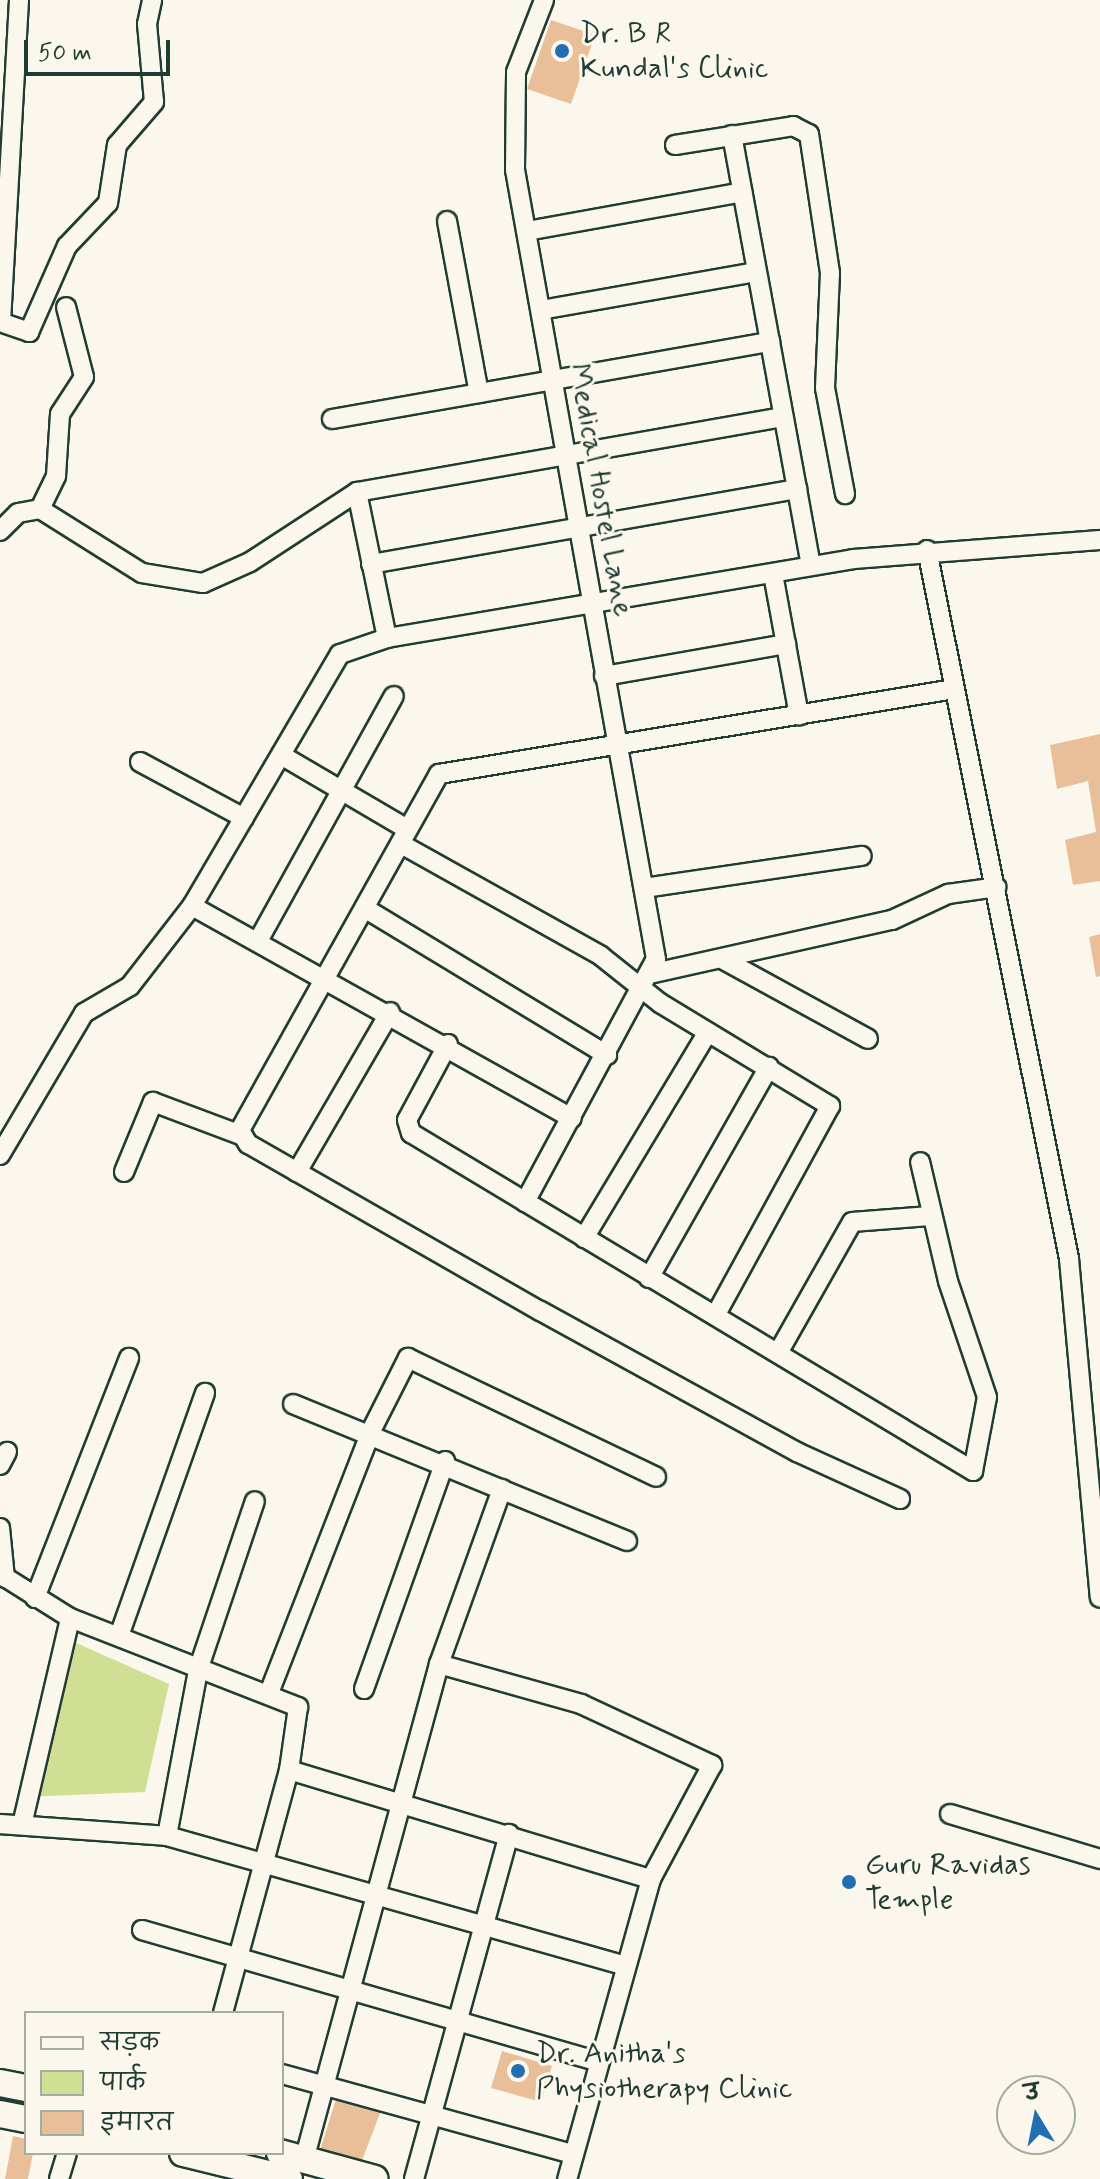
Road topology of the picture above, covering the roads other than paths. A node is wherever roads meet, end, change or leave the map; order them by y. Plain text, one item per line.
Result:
1 (19, 0) edge
2 (152, 0) edge
3 (544, 0) edge
4 (732, 135) junction
5 (675, 145) dead end
6 (743, 192) junction
7 (447, 221) dead end
8 (527, 231) junction
9 (757, 272) junction
10 (66, 307) dead end
11 (541, 310) junction
12 (0, 322) edge
13 (770, 342) junction
14 (553, 380) junction
15 (479, 393) junction
16 (783, 417) junction
17 (332, 419) dead end
18 (565, 455) junction
19 (797, 489) junction
20 (357, 492) junction
21 (845, 494) dead end
22 (40, 509) junction
23 (578, 527) junction
24 (0, 531) edge
25 (1100, 540) edge
26 (927, 550) junction
27 (371, 564) junction
28 (811, 566) junction
29 (773, 574) junction
30 (591, 606) junction
31 (387, 638) junction
32 (786, 644) junction
33 (604, 676) junction
34 (954, 689) junction
35 (394, 696) dead end
36 (799, 716) junction
37 (616, 749) junction
38 (281, 755) junction
39 (140, 762) dead end
40 (341, 788) junction
41 (244, 818) junction
42 (404, 836) junction
43 (862, 856) dead end
44 (997, 887) junction
45 (644, 888) junction
46 (192, 906) junction
47 (366, 909) junction
48 (258, 941) junction
49 (724, 960) junction
50 (654, 973) junction
51 (326, 977) junction
52 (644, 990) junction
53 (390, 1012) junction
54 (708, 1032) junction
55 (868, 1039) dead end
56 (448, 1044) junction
57 (607, 1055) junction
58 (769, 1067) junction
59 (572, 1118) junction
60 (241, 1135) junction
61 (0, 1155) edge
62 (920, 1162) dead end
63 (124, 1172) dead end
64 (297, 1172) junction
65 (525, 1202) junction
66 (930, 1216) junction
67 (584, 1238) junction
68 (649, 1278) junction
69 (715, 1316) junction
70 (778, 1353) junction
71 (129, 1358) dead end
72 (205, 1393) dead end
73 (293, 1404) dead end
74 (371, 1431) junction
75 (445, 1461) junction
76 (656, 1477) dead end
77 (502, 1489) junction
78 (900, 1499) dead end
79 (255, 1501) dead end
80 (0, 1528) edge
81 (627, 1541) dead end
82 (2, 1576) edge
83 (35, 1598) junction
84 (1100, 1598) edge
85 (70, 1618) junction
86 (119, 1636) junction
87 (439, 1664) junction
88 (198, 1670) junction
89 (364, 1689) dead end
90 (269, 1693) junction
91 (289, 1770) junction
92 (402, 1805) junction
93 (950, 1814) dead end
94 (0, 1824) edge
95 (22, 1825) junction
96 (509, 1834) junction
97 (167, 1836) junction
98 (1100, 1859) edge
99 (263, 1867) junction
100 (651, 1879) junction
101 (375, 1900) junction
102 (482, 1929) junction
103 (142, 1930) dead end
104 (237, 1959) junction
105 (622, 1965) junction
106 (351, 1994) junction
107 (224, 2011) edge
108 (456, 2024) junction
109 (597, 2061) junction
110 (284, 2075) edge
111 (0, 2083) edge
112 (324, 2085) junction
113 (24, 2088) edge
114 (432, 2112) junction
115 (0, 2114) edge
116 (24, 2119) edge
117 (573, 2154) junction
118 (66, 2155) edge
119 (203, 2155) edge
120 (291, 2164) edge
121 (59, 2179) edge
122 (375, 2179) edge
123 (414, 2179) edge
124 (567, 2179) edge

1 - 12 street
2 - 12 street
3 - 8 street, Medical Hostel Lane
4 - 5 street
4 - 6 street
4 - 21 street
6 - 8 street
6 - 9 street
7 - 15 street
8 - 11 street, Medical Hostel Lane
9 - 11 street
9 - 13 street
10 - 22 street
11 - 14 street, Medical Hostel Lane
13 - 14 street
13 - 16 street
14 - 15 street
14 - 18 street, Medical Hostel Lane
15 - 17 street
16 - 18 street
16 - 19 street
18 - 20 street
18 - 23 street, Medical Hostel Lane
19 - 23 street
19 - 28 street
20 - 22 street
20 - 27 street
22 - 24 street
23 - 27 street
23 - 30 street, Medical Hostel Lane
25 - 26 street
26 - 28 street
26 - 34 street
27 - 31 street
28 - 29 street
29 - 30 street
29 - 32 street
30 - 31 street
30 - 33 street, Medical Hostel Lane
31 - 38 street
32 - 33 street
32 - 36 street
33 - 37 street, Medical Hostel Lane
34 - 36 street
34 - 44 street
35 - 40 street
36 - 37 street
37 - 42 street
37 - 45 street, Medical Hostel Lane
38 - 40 street
38 - 41 street
39 - 41 street
40 - 42 street
40 - 48 street
41 - 46 street
42 - 47 street
42 - 52 street
43 - 45 street
44 - 49 street
44 - 84 street
45 - 50 street, Medical Hostel Lane
46 - 48 street
46 - 61 street
47 - 51 street
47 - 57 street
48 - 51 street
49 - 50 street
49 - 55 street
50 - 52 street
51 - 53 street
51 - 60 street
52 - 54 street
52 - 57 street
53 - 56 street
53 - 64 street
54 - 58 street
54 - 67 street
56 - 59 street
56 - 65 street
57 - 59 street
58 - 68 street
58 - 69 street
59 - 65 street
60 - 63 street
60 - 64 street
62 - 66 street
64 - 78 street
65 - 67 street
66 - 70 street
66 - 70 street
67 - 68 street
68 - 69 street
69 - 70 street
71 - 83 street
72 - 86 street
73 - 74 street
74 - 75 street
74 - 76 street
74 - 90 street
75 - 77 street
75 - 89 street
77 - 81 street
77 - 87 street
79 - 88 street
80 - 82 street
82 - 83 street
83 - 85 street
85 - 86 street
85 - 95 street
86 - 88 street
87 - 92 street
87 - 100 street
88 - 90 street
88 - 97 street
90 - 91 street
91 - 92 street
91 - 99 street
92 - 96 street
92 - 101 street
93 - 98 street
94 - 95 street
95 - 97 street
96 - 100 street
96 - 102 street
97 - 99 street
99 - 101 street
99 - 104 street
100 - 105 street
101 - 102 street
101 - 106 street
102 - 105 street
102 - 108 street
103 - 104 street
104 - 106 street
104 - 107 street
105 - 109 street
106 - 108 street
106 - 112 street
108 - 109 street
108 - 114 street
109 - 117 street
110 - 112 street
111 - 113 main road
112 - 114 street
112 - 120 street
114 - 117 street
114 - 123 street
115 - 116 main road
117 - 124 street
118 - 121 street
119 - 120 main road
120 - 122 main road

